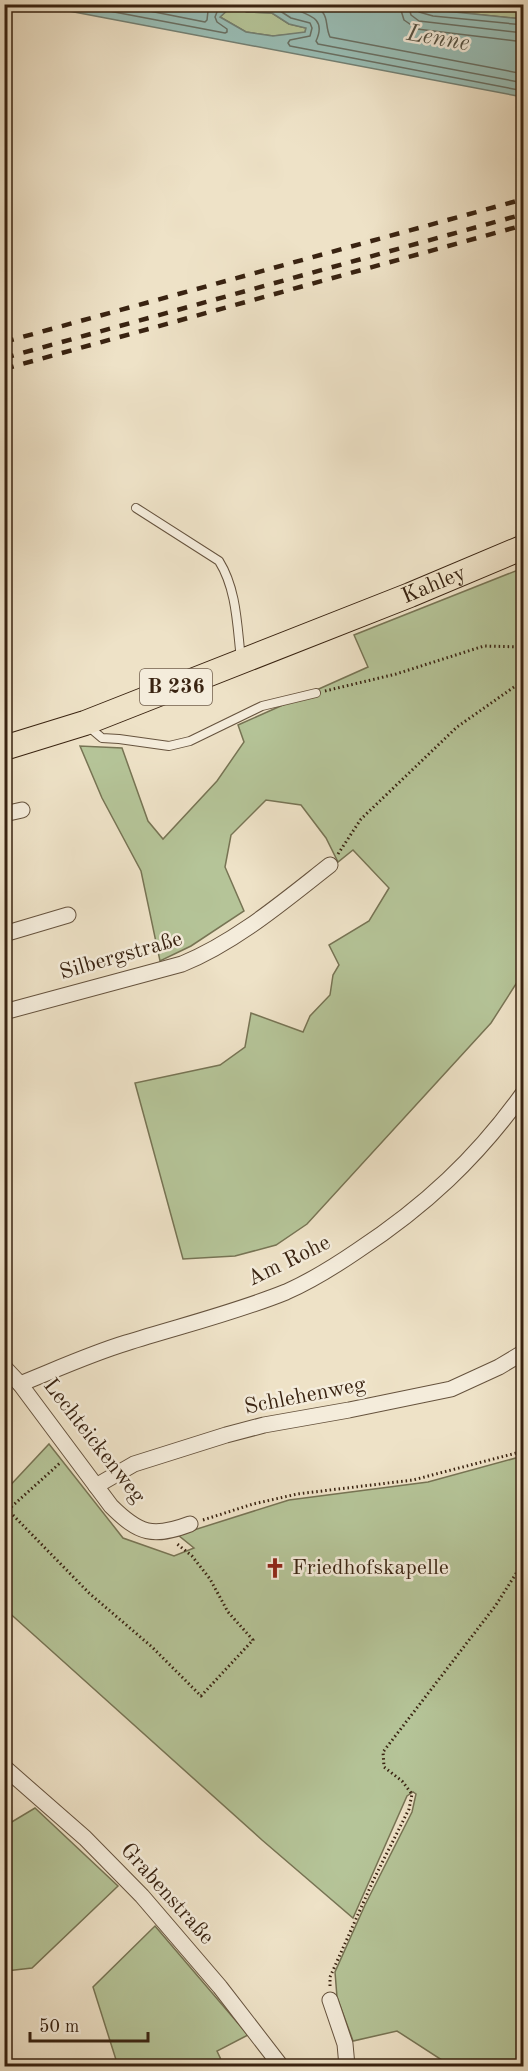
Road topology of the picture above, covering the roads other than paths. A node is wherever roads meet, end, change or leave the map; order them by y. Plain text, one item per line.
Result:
1 (136, 508) dead end
2 (524, 547) edge
3 (241, 660) junction
4 (316, 693) road end
5 (85, 723) junction
6 (4, 748) edge
7 (22, 810) dead end
8 (4, 814) edge
9 (330, 865) road end
10 (68, 915) dead end
11 (4, 934) edge
12 (4, 1012) edge
13 (524, 1092) edge
14 (524, 1352) edge
15 (4, 1367) edge
16 (20, 1384) junction
17 (96, 1486) junction
18 (190, 1524) road end
19 (4, 1767) edge
20 (330, 2000) road end
21 (281, 2067) edge
22 (347, 2067) edge

1 - 3 lane
2 - 3 main road, Kahley / B 236
3 - 5 main road, B 236
4 - 5 lane
5 - 6 main road, B 236
7 - 8 street
9 - 12 street, Silbergstraße
10 - 11 street
13 - 16 street, Am Rohe
14 - 17 street, Schlehenweg
15 - 16 street, Lechteickenweg
16 - 17 street, Lechteickenweg
17 - 18 street, Lechteickenweg
19 - 21 street, Grabenstraße
20 - 22 street

